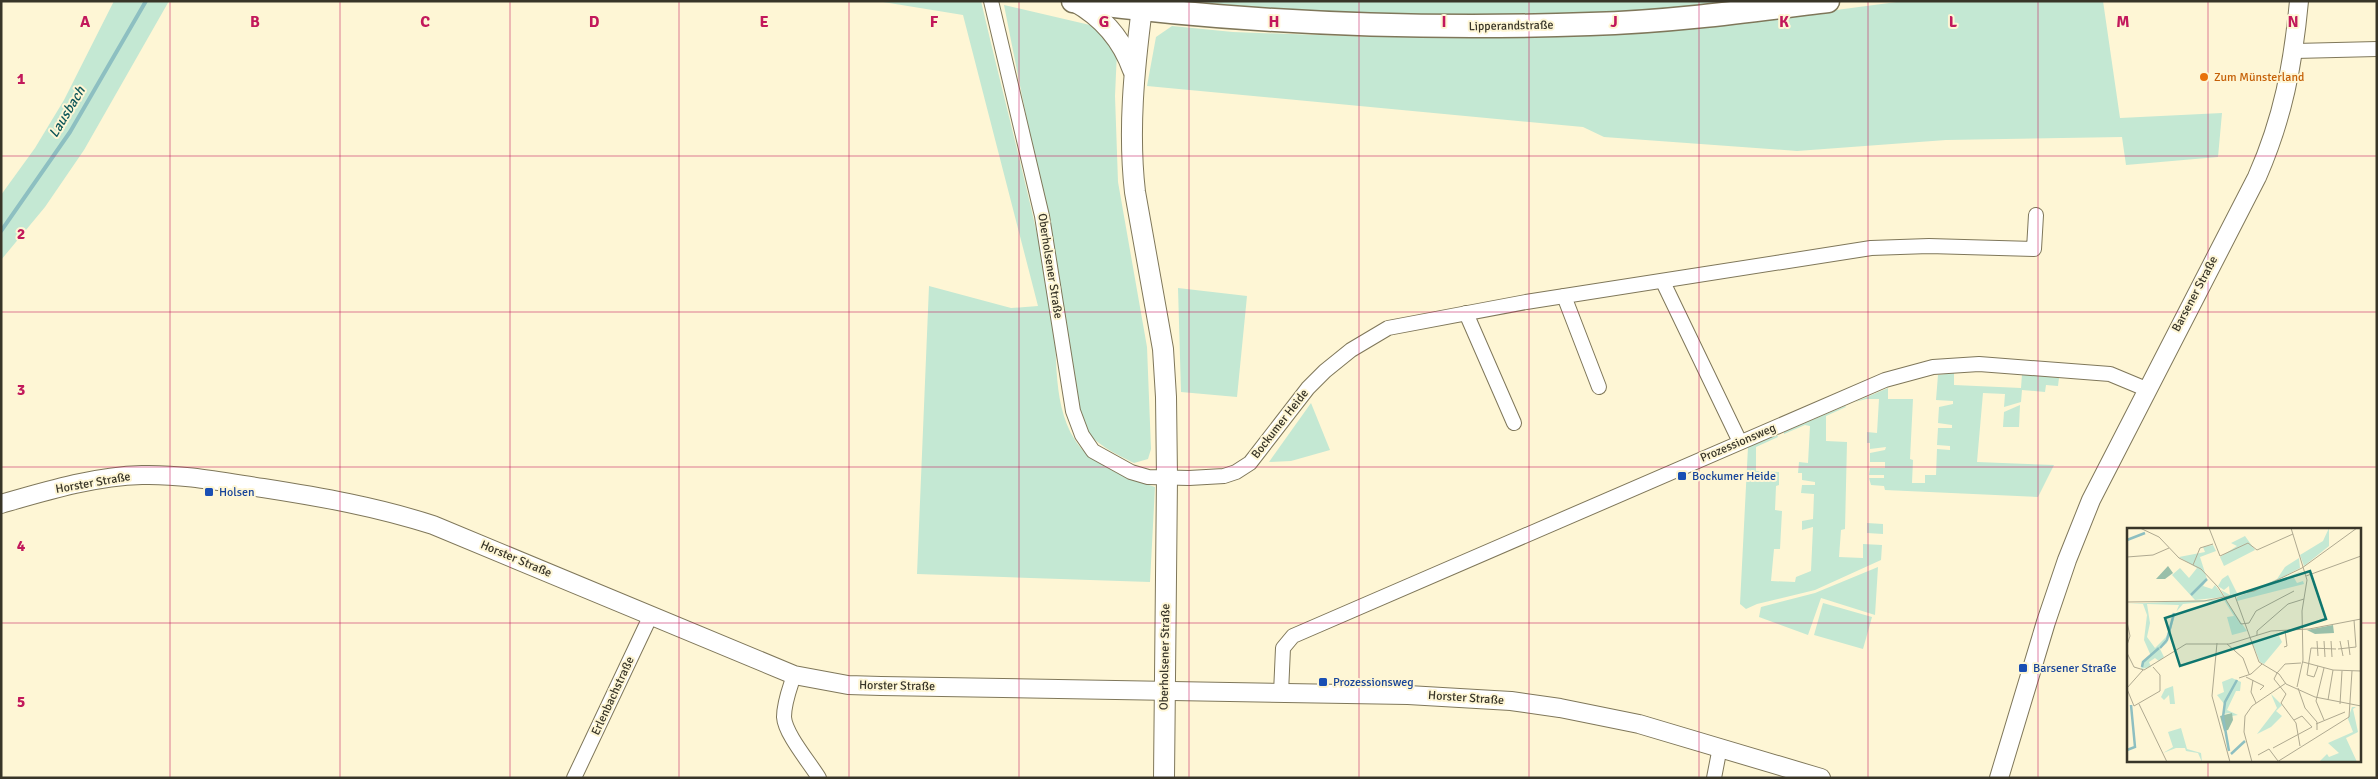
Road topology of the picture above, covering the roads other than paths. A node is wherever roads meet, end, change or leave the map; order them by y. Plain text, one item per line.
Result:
1 (990, 1) edge
2 (1073, 1) edge
3 (1828, 1) edge
4 (2299, 1) edge
5 (1142, 8) junction
6 (2377, 49) edge
7 (2294, 51) junction
8 (1134, 72) junction
9 (2036, 215) dead end
10 (1663, 282) junction
11 (1564, 296) junction
12 (1466, 313) junction
13 (1600, 387) dead end
14 (2146, 390) junction
15 (1514, 424) dead end
16 (1740, 442) junction
17 (1167, 477) junction
18 (1, 504) edge
19 (651, 615) junction
20 (794, 675) junction
21 (1165, 692) junction
22 (1281, 693) junction
23 (1720, 747) junction
24 (574, 778) edge
25 (820, 778) edge
26 (1164, 778) edge
27 (1714, 778) edge
28 (1821, 778) edge
29 (1999, 778) edge

1 - 17 street, Oberholsener Straße
2 - 5 main road, Lipperandstraße
2 - 8 main road
3 - 5 main road, Lipperandstraße
4 - 7 street, Barsener Straße
5 - 8 main road, Oberholsener Straße
6 - 7 street
7 - 14 street, Barsener Straße
8 - 17 main road, Oberholsener Straße
9 - 10 street, Bockumer Heide
10 - 11 street, Bockumer Heide
10 - 16 street
11 - 12 street, Bockumer Heide
11 - 13 street
12 - 15 street
12 - 17 street, Bockumer Heide
14 - 16 street, Prozessionsweg
14 - 29 street, Barsener Straße
16 - 22 street, Prozessionsweg
17 - 21 main road, Oberholsener Straße
18 - 19 street, Horster Straße
19 - 20 street, Horster Straße
19 - 24 street, Erlenbachstraße
20 - 21 street, Horster Straße
20 - 25 street
21 - 22 street, Horster Straße
21 - 26 main road, Oberholsener Straße
22 - 23 street, Horster Straße
23 - 27 street
23 - 28 street, Horster Straße

